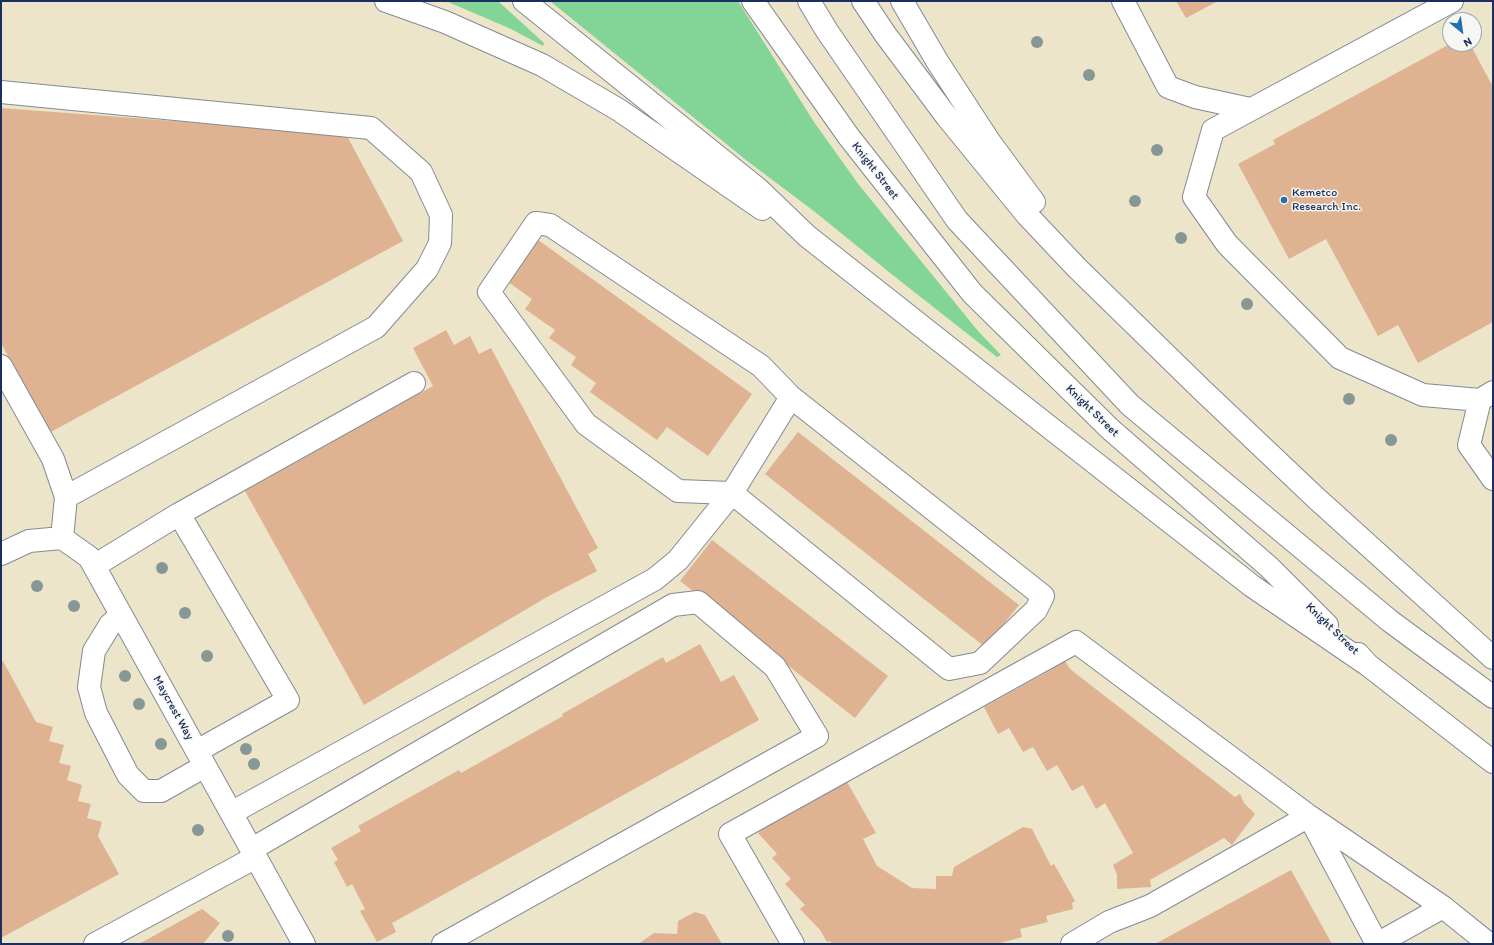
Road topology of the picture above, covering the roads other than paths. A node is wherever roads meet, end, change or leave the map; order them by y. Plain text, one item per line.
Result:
1 (386, 1) edge
2 (524, 1) edge
3 (753, 1) edge
4 (808, 1) edge
5 (863, 1) edge
6 (902, 1) edge
7 (1123, 1) edge
8 (1452, 1) edge
9 (1, 92) edge
10 (1250, 109) junction
11 (807, 236) junction
12 (1077, 268) junction
13 (1, 366) edge
14 (414, 383) dead end
15 (1486, 396) edge
16 (791, 397) junction
17 (1493, 479) edge
18 (732, 493) junction
19 (66, 497) junction
20 (179, 514) junction
21 (62, 538) junction
22 (1, 554) edge
23 (94, 566) junction
24 (121, 615) junction
25 (1493, 658) edge
26 (1368, 665) junction
27 (1493, 697) edge
28 (201, 758) junction
29 (1493, 762) edge
30 (232, 813) junction
31 (1309, 816) junction
32 (254, 853) junction
33 (1443, 907) junction
34 (95, 944) edge
35 (304, 944) edge
36 (443, 944) edge
37 (793, 944) edge
38 (1072, 944) edge
39 (1489, 944) edge

1 - 11 main road
2 - 11 main road
3 - 26 main road, Knight Street
4 - 27 main road
5 - 12 main road
6 - 12 main road
7 - 10 main road
8 - 10 main road
9 - 19 main road
10 - 15 main road
11 - 26 main road
12 - 25 main road
13 - 19 main road
14 - 20 main road
15 - 17 main road
16 - 18 main road
16 - 18 main road
16 - 18 main road
18 - 30 main road
19 - 21 main road
20 - 23 main road
20 - 28 main road
21 - 22 main road
21 - 23 main road, Maycrest Way
23 - 24 main road, Maycrest Way
24 - 28 main road, Maycrest Way
24 - 28 main road
26 - 29 main road, Knight Street
28 - 30 main road, Maycrest Way
30 - 32 main road, Maycrest Way
31 - 33 main road
31 - 33 main road
31 - 37 main road
31 - 38 main road
32 - 34 main road
32 - 35 main road, Maycrest Way
32 - 36 main road
33 - 39 main road

